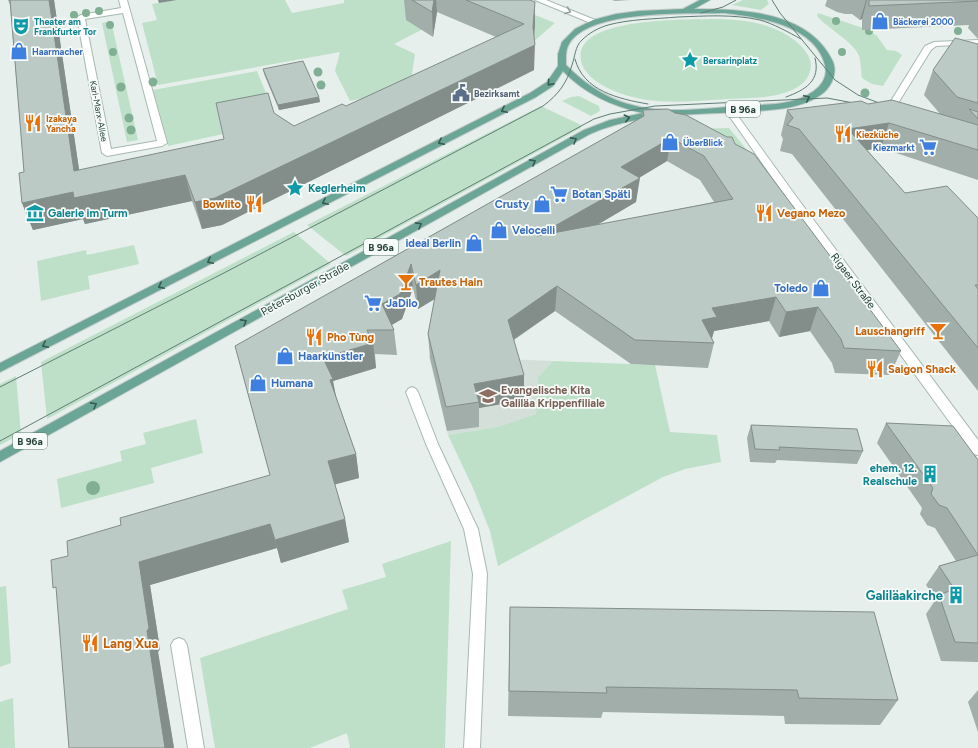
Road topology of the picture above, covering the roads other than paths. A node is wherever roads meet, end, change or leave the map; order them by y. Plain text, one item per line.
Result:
1 (123, 0) edge
2 (539, 0) edge
3 (706, 0) edge
4 (125, 10) junction
5 (708, 11) junction
6 (676, 12) junction
7 (596, 22) junction
8 (978, 42) edge
9 (562, 66) junction
10 (729, 110) junction
11 (658, 114) junction
12 (903, 114) edge
13 (0, 368) edge
14 (412, 392) dead end
15 (978, 450) edge
16 (0, 457) edge
17 (178, 645) dead end
18 (196, 748) edge
19 (472, 748) edge

1 - 4 street, Karl-Marx-Allee
2 -> 7 street
3 - 5 main road
3 - 6 main road
4 - 4 street, Karl-Marx-Allee
5 - 6 main road
10 -> 5 main road, B 96a
6 - 7 main road
7 - 9 main road
8 - 12 street
9 - 11 main road
9 -> 13 main road
10 - 11 main road, B 96a
10 - 15 street, Rigaer Straße
16 -> 11 main road, Petersburger Straße / B 96a
14 - 19 street
17 - 18 street

